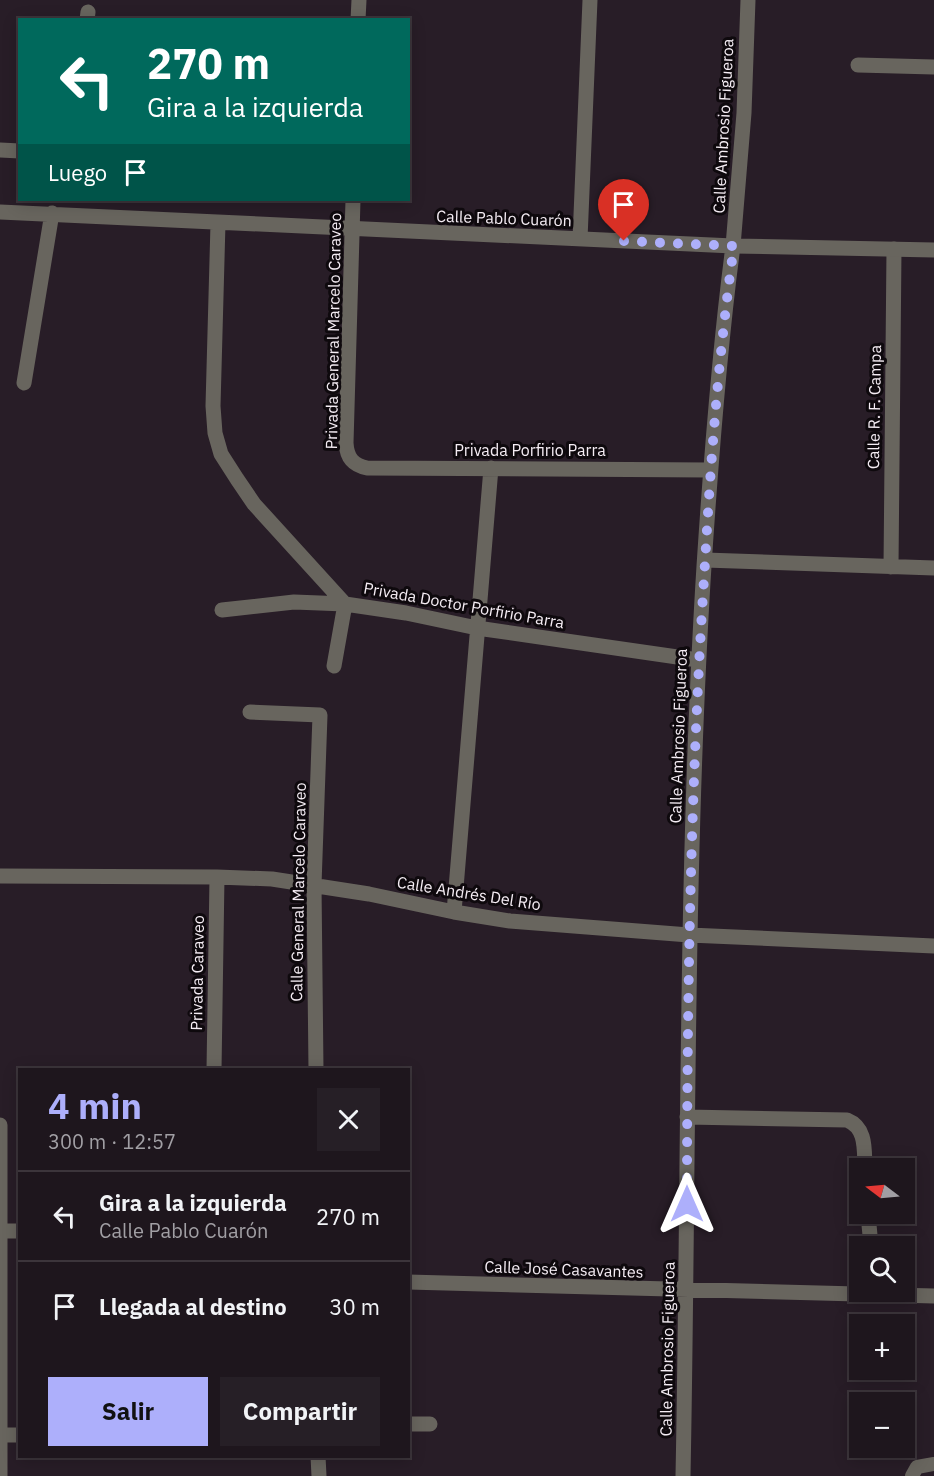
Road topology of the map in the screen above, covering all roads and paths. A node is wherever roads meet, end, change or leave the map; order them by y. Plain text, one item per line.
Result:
1 (359, 0) edge
2 (590, 0) edge
3 (748, 0) edge
4 (358, 18) edge
5 (858, 65) dead end
6 (934, 67) edge
7 (0, 150) edge
8 (18, 151) edge
9 (353, 201) edge
10 (0, 212) edge
11 (52, 213) junction
12 (218, 223) junction
13 (352, 229) junction
14 (580, 239) junction
15 (734, 246) junction
16 (894, 249) junction
17 (934, 250) edge
18 (24, 382) dead end
19 (352, 462) joint
20 (491, 468) junction
21 (709, 470) junction
22 (705, 560) junction
23 (891, 567) junction
24 (934, 568) edge
25 (345, 604) junction
26 (222, 610) dead end
27 (477, 628) junction
28 (698, 660) junction
29 (334, 666) dead end
30 (250, 712) dead end
31 (0, 876) edge
32 (217, 877) junction
33 (314, 885) junction
34 (454, 912) junction
35 (689, 935) junction
36 (934, 946) edge
37 (214, 1068) edge
38 (316, 1068) edge
39 (687, 1117) junction
40 (0, 1125) edge
41 (864, 1158) edge
42 (1, 1231) edge
43 (18, 1231) edge
44 (410, 1282) edge
45 (687, 1291) junction
46 (849, 1293) edge
47 (915, 1295) edge
48 (934, 1296) edge
49 (410, 1424) edge
50 (430, 1424) dead end
51 (0, 1435) edge
52 (18, 1435) edge
53 (318, 1458) edge
54 (934, 1464) edge
55 (0, 1476) edge
56 (319, 1476) edge
57 (683, 1476) edge
58 (912, 1476) edge

1 - 4 street
2 - 14 street
3 - 15 street, Calle Ambrosio Figueroa
5 - 6 street
7 - 8 street
9 - 13 street, Privada General Marcelo Caraveo
10 - 11 street, Calle Pablo Cuarón
11 - 12 street, Calle Pablo Cuarón
11 - 18 street
12 - 13 street, Calle Pablo Cuarón
12 - 25 street
13 - 14 street, Calle Pablo Cuarón
13 - 19 street, Privada General Marcelo Caraveo
14 - 15 street, Calle Pablo Cuarón
15 - 16 street, Calle Pablo Cuarón
15 - 21 street, Calle Ambrosio Figueroa
16 - 17 street, Calle Pablo Cuarón
16 - 23 street, Calle R. F. Campa
19 - 20 street, Privada Porfirio Parra
20 - 21 street, Privada Porfirio Parra
20 - 27 street
21 - 22 street, Calle Ambrosio Figueroa
22 - 23 street
22 - 28 street, Calle Ambrosio Figueroa
23 - 24 street
25 - 26 street, Privada Doctor Porfirio Parra
25 - 27 street, Privada Doctor Porfirio Parra
25 - 29 street
27 - 28 street, Privada Doctor Porfirio Parra
27 - 34 street
28 - 35 street, Calle Ambrosio Figueroa
30 - 33 street, Calle General Marcelo Caraveo
31 - 32 street, Calle Andrés Del Río
32 - 33 street, Calle Andrés Del Río
32 - 37 street, Privada Caraveo
33 - 34 street, Calle Andrés Del Río
33 - 38 street, Calle General Marcelo Caraveo
34 - 35 street, Calle Andrés Del Río
35 - 36 street, Calle Andrés Del Río
35 - 39 street, Calle Ambrosio Figueroa
39 - 41 street
39 - 45 street, Calle Ambrosio Figueroa
40 - 42 street
42 - 43 street
42 - 51 street
44 - 45 street, Calle José Casavantes
45 - 46 street, Calle José Casavantes
45 - 57 street, Calle Ambrosio Figueroa
47 - 48 street, Calle José Casavantes
49 - 50 street
51 - 52 street
51 - 55 street
53 - 56 street
54 - 58 lane

